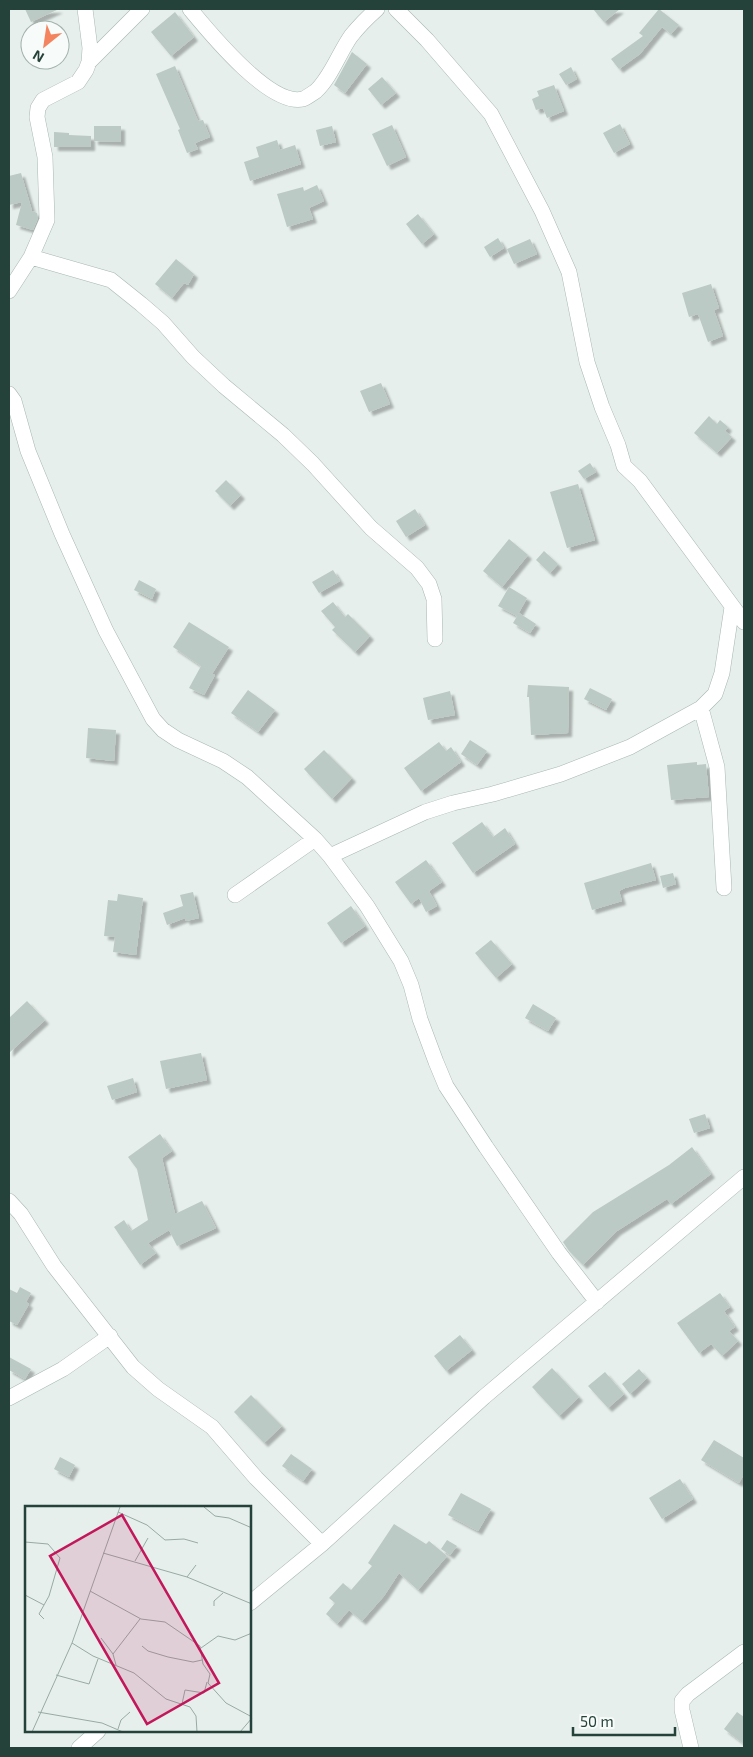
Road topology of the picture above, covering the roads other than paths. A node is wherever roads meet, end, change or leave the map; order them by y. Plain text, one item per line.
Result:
1 (85, 9) edge
2 (142, 9) edge
3 (190, 9) edge
4 (377, 9) edge
5 (396, 9) edge
6 (89, 62) junction
7 (31, 257) junction
8 (9, 291) edge
9 (9, 394) edge
10 (732, 607) junction
11 (744, 622) edge
12 (435, 639) dead end
13 (701, 708) junction
14 (315, 839) junction
15 (330, 856) junction
16 (724, 888) dead end
17 (236, 895) dead end
18 (744, 1177) edge
19 (9, 1201) edge
20 (597, 1302) junction
21 (110, 1336) junction
22 (9, 1398) edge
23 (322, 1544) junction
24 (251, 1602) edge
25 (744, 1652) edge
26 (97, 1732) edge
27 (79, 1748) edge
28 (691, 1748) edge

1 - 6 street
2 - 6 street
3 - 4 street
5 - 10 street
6 - 7 street
7 - 8 street
7 - 12 street
9 - 14 street
10 - 11 street
10 - 13 street
13 - 15 street
13 - 16 street
14 - 15 street
14 - 17 street
15 - 20 street
18 - 20 street
19 - 21 street
20 - 23 street
21 - 22 street
21 - 23 street
23 - 24 street
25 - 28 street
26 - 27 street

